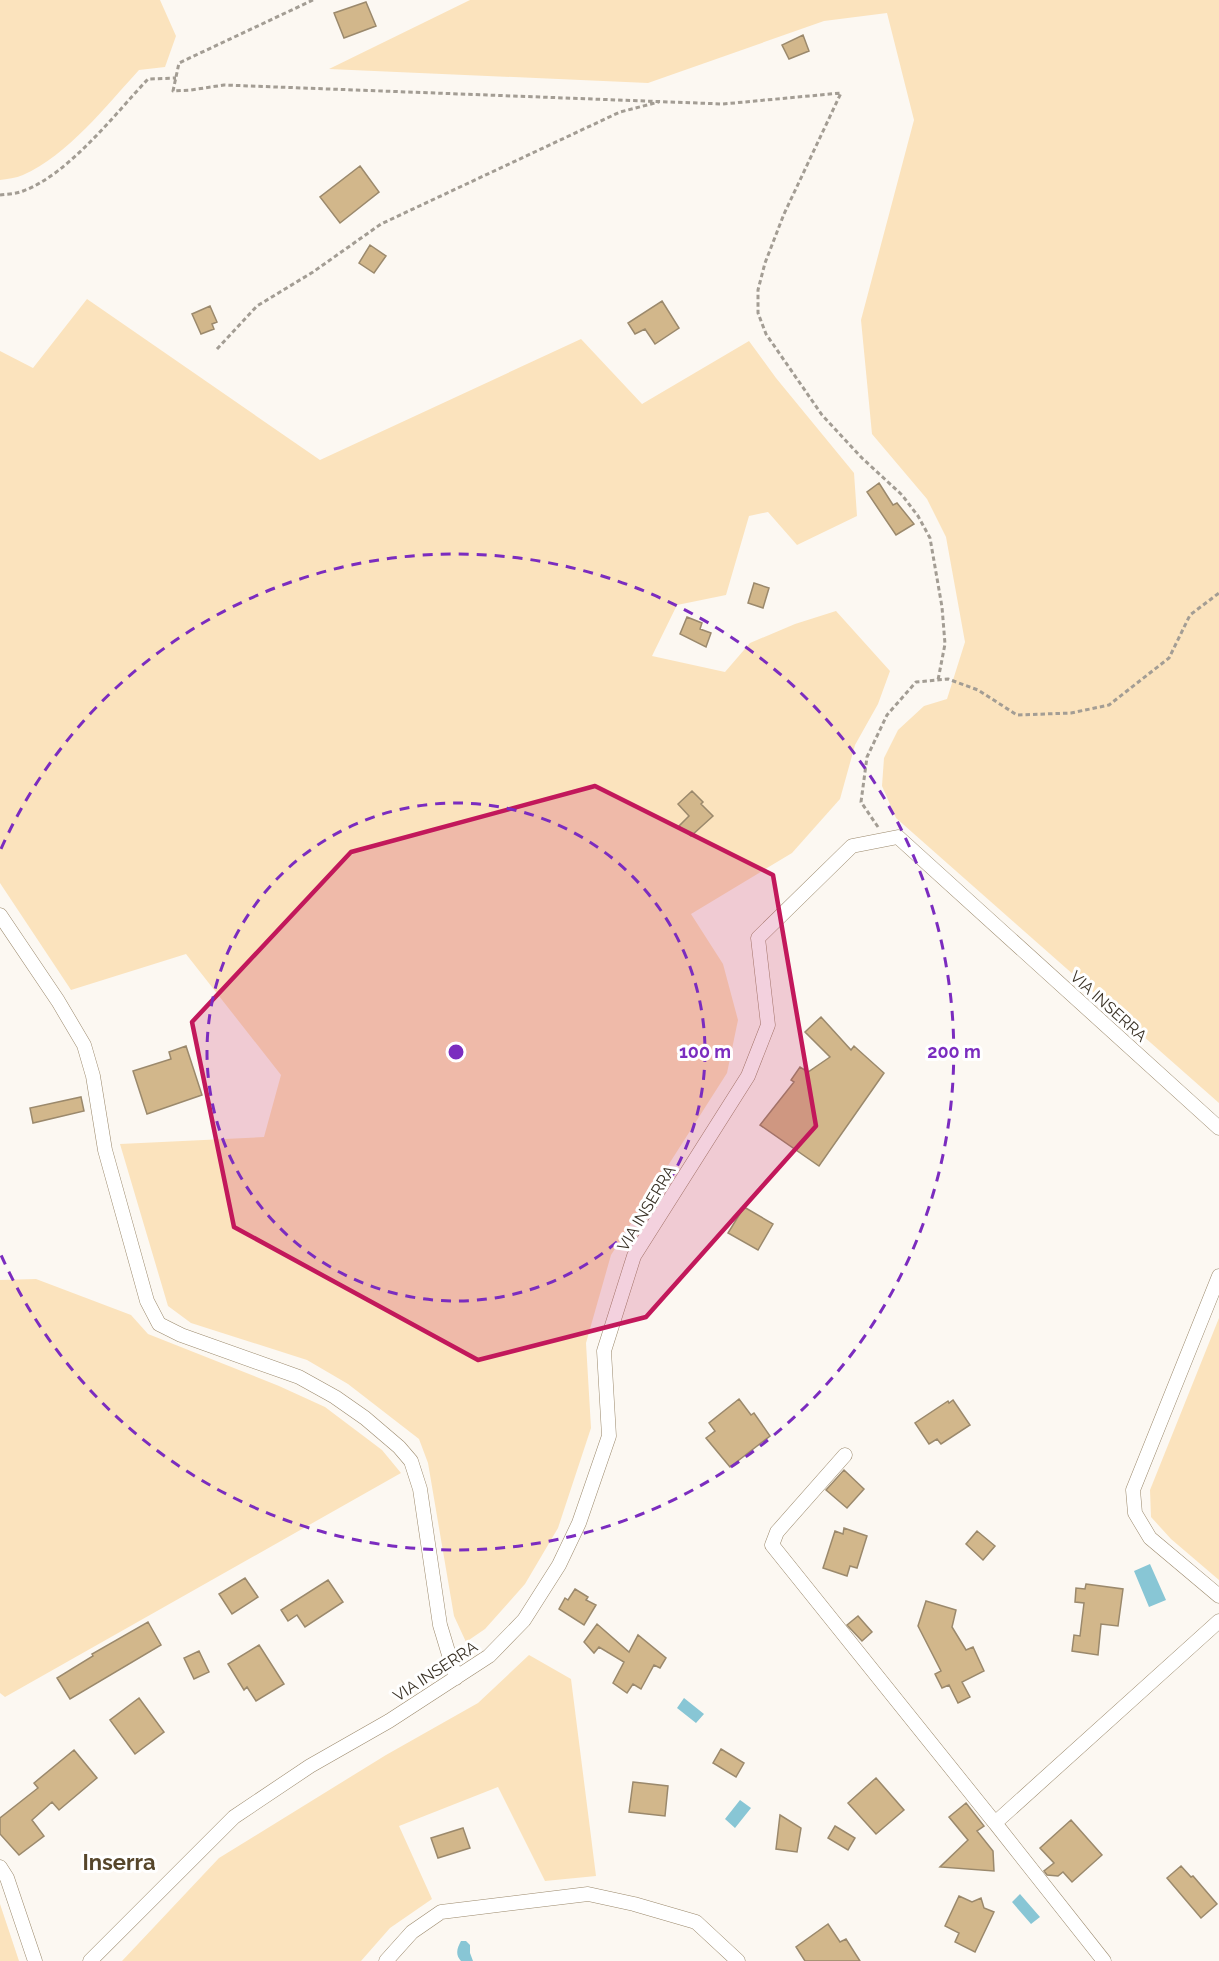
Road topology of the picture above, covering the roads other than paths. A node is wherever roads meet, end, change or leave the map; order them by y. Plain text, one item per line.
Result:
1 (0, 915) edge
2 (1219, 1128) edge
3 (1219, 1276) edge
4 (845, 1455) dead end
5 (1219, 1596) edge
6 (1219, 1621) edge
7 (456, 1678) junction
8 (995, 1823) junction
9 (0, 1867) edge
10 (34, 1961) edge
11 (90, 1961) edge
12 (386, 1961) edge
13 (738, 1961) edge
14 (1104, 1961) edge

1 - 7 street
2 - 7 street, VIA INSERRA
3 - 5 street
4 - 8 street
6 - 8 street
7 - 11 street, VIA INSERRA
8 - 14 street
9 - 10 street
12 - 13 street

